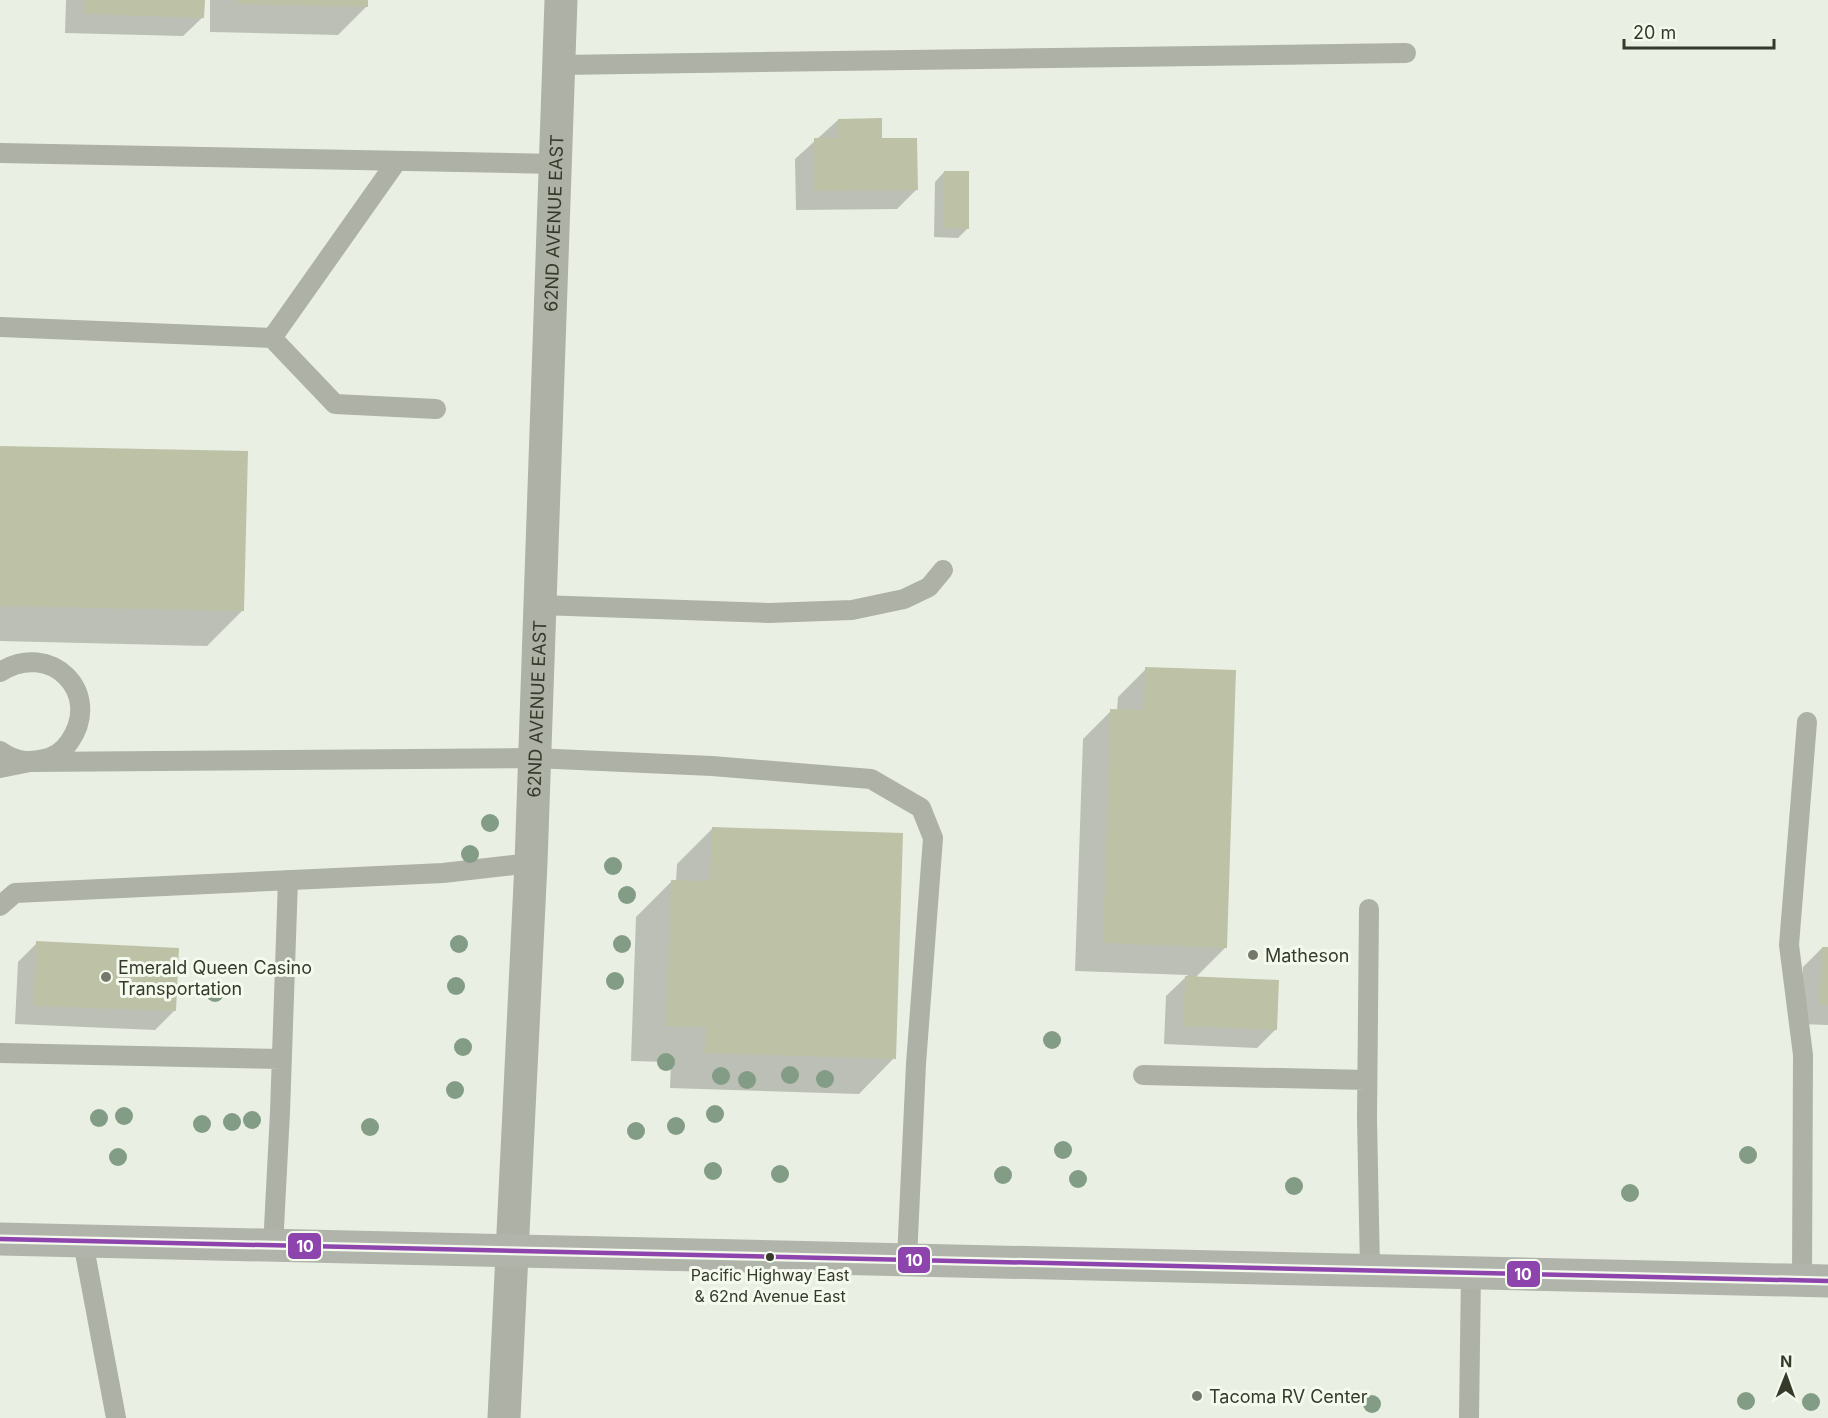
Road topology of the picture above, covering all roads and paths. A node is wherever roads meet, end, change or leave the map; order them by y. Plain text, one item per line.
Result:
1 (561, 0) edge
2 (1406, 53) dead end
3 (559, 65) junction
4 (0, 153) edge
5 (397, 161) junction
6 (556, 164) junction
7 (0, 327) edge
8 (272, 338) junction
9 (436, 409) dead end
10 (943, 570) dead end
11 (540, 605) junction
12 (0, 672) edge
13 (1808, 722) dead end
14 (0, 751) edge
15 (534, 758) junction
16 (30, 762) junction
17 (0, 768) edge
18 (531, 863) junction
19 (288, 880) junction
20 (0, 906) edge
21 (1369, 909) dead end
22 (0, 1053) edge
23 (282, 1059) junction
24 (1143, 1075) dead end
25 (1367, 1080) junction
26 (0, 1239) edge
27 (83, 1242) junction
28 (273, 1246) junction
29 (512, 1252) junction
30 (907, 1259) junction
31 (1370, 1270) junction
32 (1471, 1272) junction
33 (1815, 1281) edge
34 (116, 1418) edge
35 (504, 1418) edge
36 (1469, 1418) edge

1 - 3 street, 62ND AVENUE EAST
2 - 3 lane
3 - 6 street, 62ND AVENUE EAST
4 - 5 lane
5 - 6 lane
5 - 8 lane
6 - 11 street, 62ND AVENUE EAST
7 - 8 lane
8 - 9 lane
10 - 11 lane
11 - 15 street, 62ND AVENUE EAST
12 - 16 lane
13 - 33 lane
14 - 16 lane
15 - 16 lane
15 - 18 street, 62ND AVENUE EAST
15 - 30 lane
16 - 17 lane
18 - 19 lane
18 - 29 street, 62ND AVENUE EAST
19 - 20 lane
19 - 23 lane
21 - 25 lane
22 - 23 lane
23 - 28 lane
24 - 25 lane
25 - 31 lane
26 - 27 main road
27 - 28 main road
27 - 34 lane
28 - 29 main road
29 - 30 main road
29 - 35 street, 62ND AVENUE EAST
30 - 31 main road
31 - 32 main road
32 - 33 main road
32 - 36 lane

